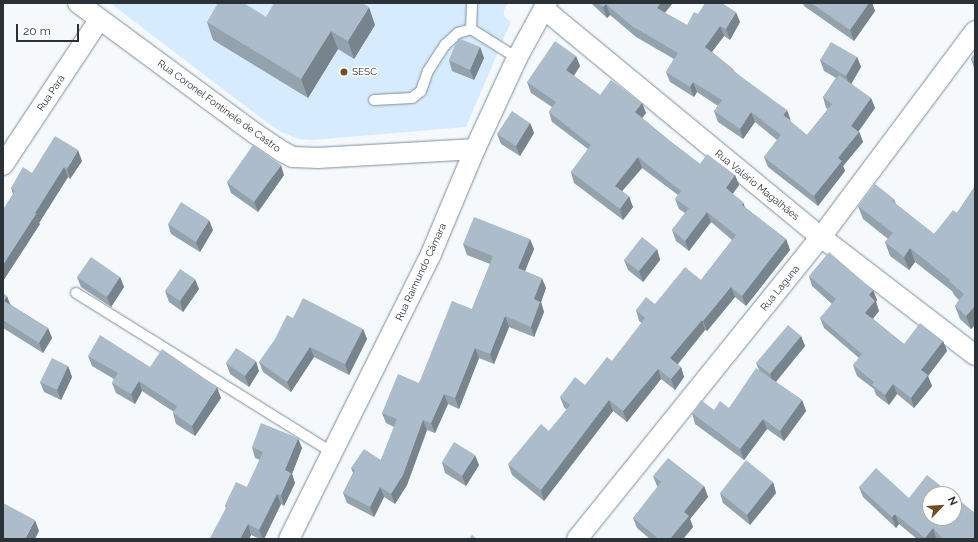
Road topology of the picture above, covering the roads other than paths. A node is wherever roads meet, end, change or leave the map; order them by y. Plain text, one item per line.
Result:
1 (78, 3) edge
2 (472, 3) edge
3 (545, 6) edge
4 (99, 20) junction
5 (472, 29) junction
6 (975, 31) edge
7 (517, 58) junction
8 (374, 100) dead end
9 (475, 149) junction
10 (3, 165) edge
11 (821, 237) junction
12 (76, 293) dead end
13 (975, 355) edge
14 (333, 453) junction
15 (289, 539) edge
16 (577, 539) edge

1 - 4 street, Rua Coronel Fontinele de Castro
2 - 5 lane
3 - 7 street, Rua Raimundo Câmara
3 - 11 street, Rua Valério Magalhães
4 - 9 street, Rua Coronel Fontinele de Castro
4 - 10 street, Rua Pará
5 - 7 lane
5 - 8 lane
6 - 11 street, Rua Laguna
7 - 9 street, Rua Raimundo Câmara
9 - 14 street, Rua Raimundo Câmara
11 - 13 street, Rua Valério Magalhães
11 - 16 street, Rua Laguna
12 - 14 lane
14 - 15 street, Rua Raimundo Câmara

